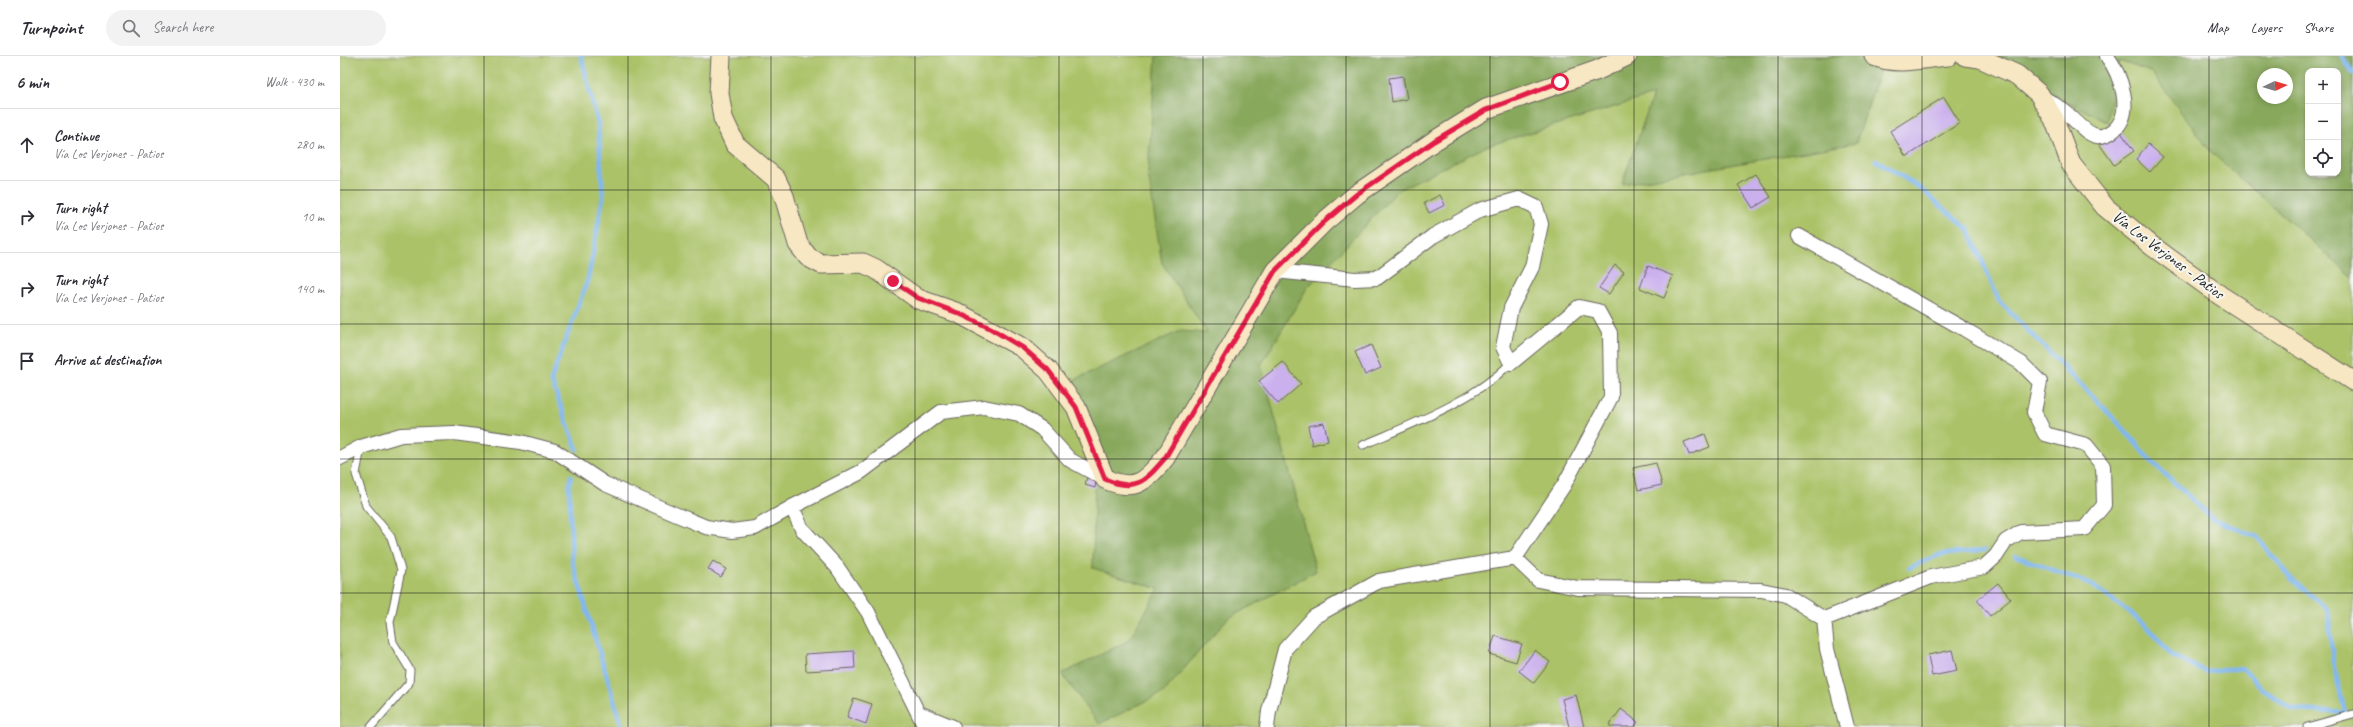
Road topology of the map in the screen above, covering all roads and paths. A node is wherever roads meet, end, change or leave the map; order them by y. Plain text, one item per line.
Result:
1 (721, 56) edge
2 (1627, 56) edge
3 (1874, 56) edge
4 (1948, 56) edge
5 (1965, 56) edge
6 (2107, 56) edge
7 (2038, 94) junction
8 (1798, 236) dead end
9 (1275, 271) junction
10 (1510, 363) junction
11 (2353, 381) edge
12 (1363, 445) dead end
13 (361, 448) junction
14 (340, 458) edge
15 (1105, 479) junction
16 (792, 507) junction
17 (1515, 558) junction
18 (1824, 619) junction
19 (2353, 714) edge
20 (923, 721) edge
21 (371, 727) edge
22 (953, 727) edge
23 (1267, 727) edge
24 (1847, 727) edge
25 (2307, 727) edge

1 - 15 street
2 - 9 street
3 - 4 street
5 - 7 street, Vía Los Verjones - Patios
6 - 7 street
7 - 11 street, Vía Los Verjones - Patios
8 - 18 street
9 - 10 street
9 - 15 street
10 - 12 lane
10 - 17 street
13 - 14 street
13 - 16 street
13 - 21 lane
15 - 16 street
16 - 20 street
17 - 18 street
17 - 23 street
18 - 24 street
19 - 25 lane
20 - 22 street

